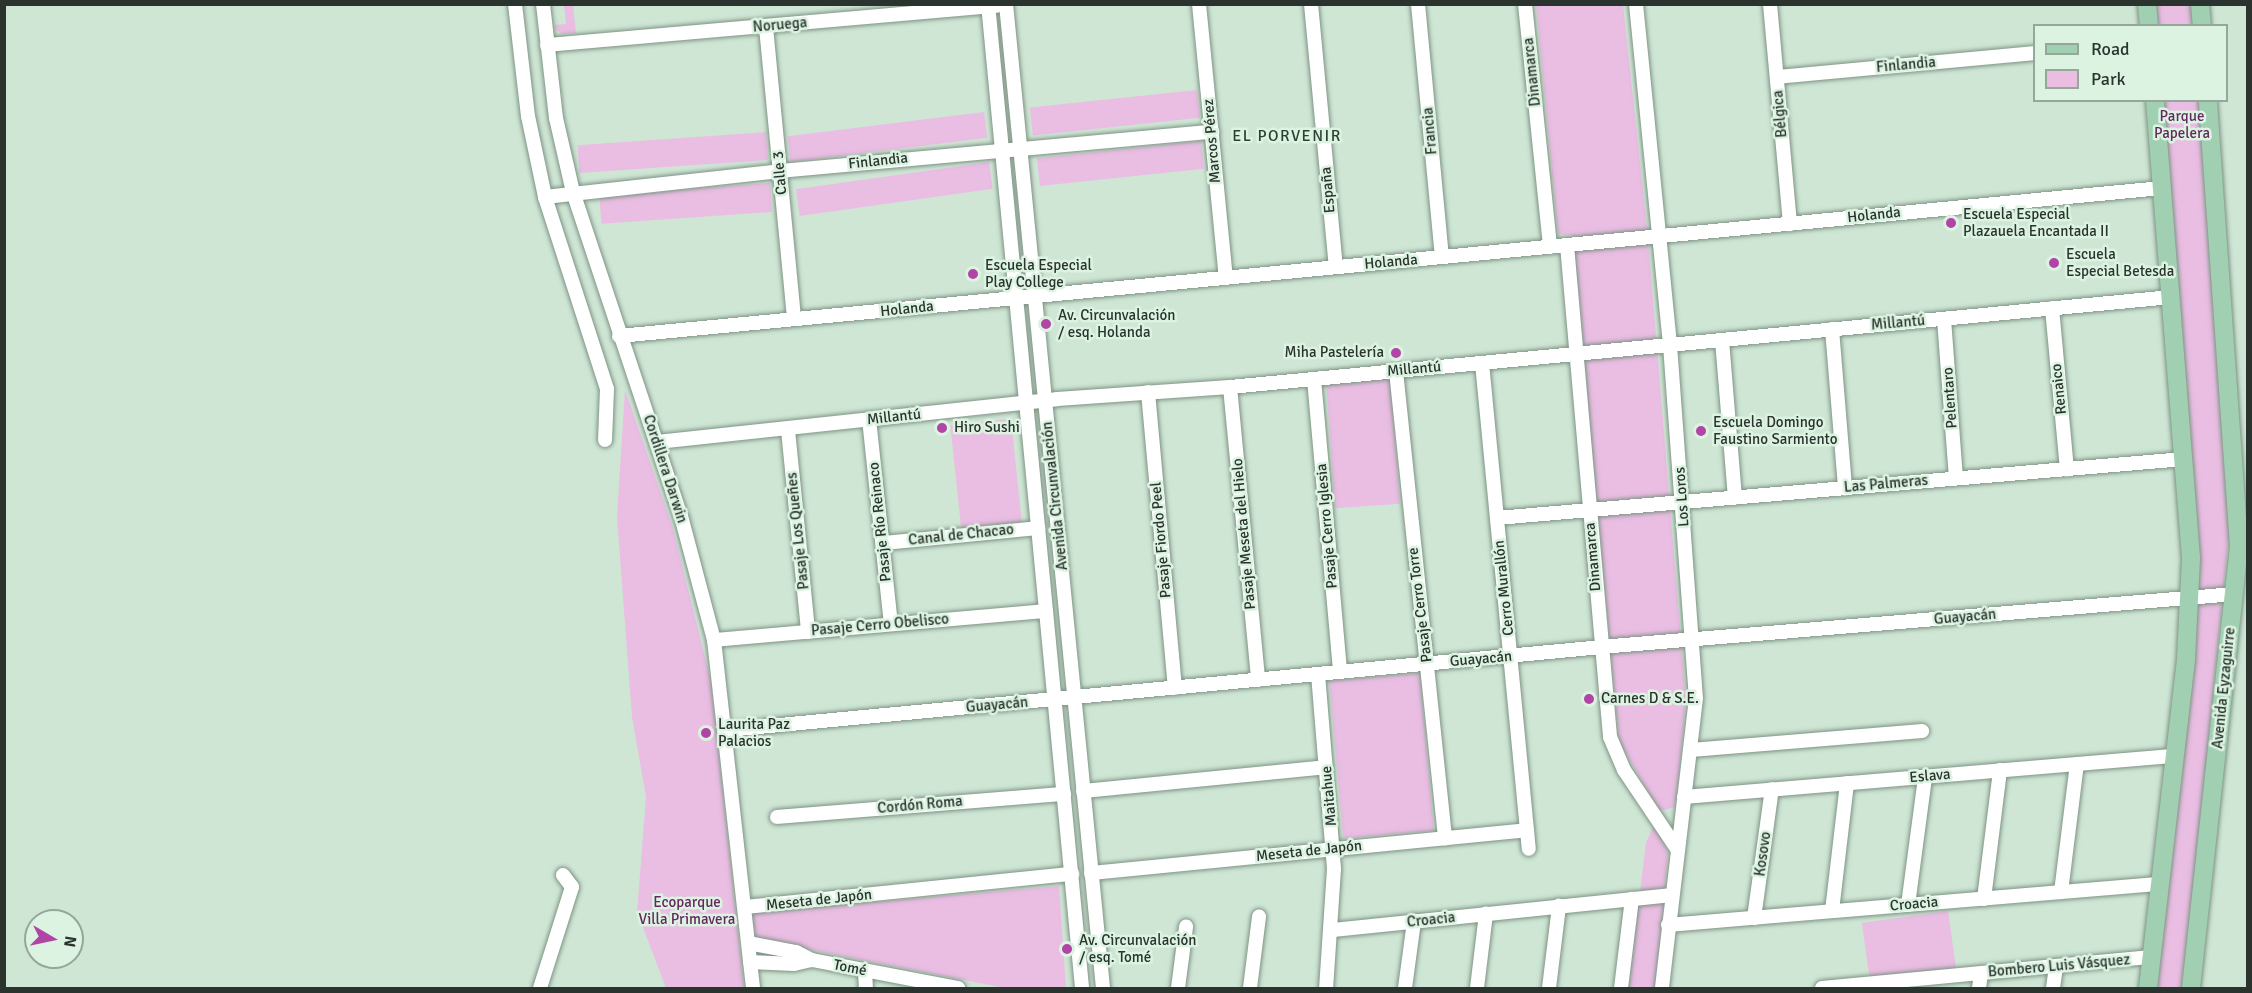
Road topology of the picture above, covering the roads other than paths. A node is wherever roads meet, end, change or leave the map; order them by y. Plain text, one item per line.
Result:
1 (514, 4) edge
2 (543, 4) edge
3 (1014, 4) edge
4 (1199, 4) edge
5 (1311, 4) edge
6 (1418, 4) edge
7 (1525, 4) edge
8 (1636, 4) edge
9 (1770, 4) edge
10 (2147, 4) edge
11 (2200, 4) edge
12 (1006, 5) edge
13 (988, 6) edge
14 (2149, 24) edge
15 (2202, 24) edge
16 (766, 27) junction
17 (547, 45) junction
18 (2033, 53) edge
19 (1777, 77) junction
20 (2155, 102) edge
21 (2208, 102) edge
22 (1212, 132) junction
23 (1020, 148) junction
24 (1002, 149) junction
25 (780, 171) junction
26 (2162, 188) junction
27 (573, 192) junction
28 (545, 197) junction
29 (1790, 224) junction
30 (1659, 236) junction
31 (1567, 245) junction
32 (1550, 247) junction
33 (1442, 257) junction
34 (1336, 267) junction
35 (1226, 278) junction
36 (1035, 296) junction
37 (2171, 297) junction
38 (1016, 298) junction
39 (2052, 308) junction
40 (1944, 319) junction
41 (794, 320) junction
42 (1832, 329) junction
43 (619, 336) junction
44 (1722, 340) junction
45 (1670, 345) junction
46 (1576, 354) junction
47 (1482, 363) junction
48 (1396, 371) junction
49 (1314, 379) junction
50 (1230, 387) junction
51 (1148, 392) junction
52 (1045, 400) junction
53 (1026, 403) junction
54 (869, 419) junction
55 (788, 430) junction
56 (606, 440) dead end
57 (657, 442) junction
58 (2184, 459) junction
59 (2067, 469) junction
60 (1956, 478) junction
61 (1845, 488) junction
62 (1735, 497) junction
63 (1682, 501) junction
64 (1589, 509) junction
65 (1497, 518) junction
66 (1038, 528) junction
67 (883, 543) junction
68 (2235, 594) junction
69 (2191, 599) junction
70 (1046, 611) junction
71 (891, 624) junction
72 (808, 632) junction
73 (714, 640) junction
74 (1693, 640) junction
75 (1601, 647) junction
76 (1511, 656) junction
77 (1427, 664) junction
78 (1340, 672) junction
79 (1318, 675) junction
80 (1257, 680) junction
81 (1175, 688) junction
82 (1074, 698) junction
83 (1055, 700) junction
84 (727, 730) junction
85 (1922, 731) dead end
86 (1691, 750) junction
87 (2175, 756) junction
88 (2077, 764) junction
89 (1326, 767) junction
90 (2000, 770) junction
91 (1925, 777) junction
92 (1848, 783) junction
93 (1772, 789) junction
94 (1083, 791) junction
95 (1064, 794) junction
96 (1684, 796) junction
97 (777, 816) dead end
98 (1527, 830) junction
99 (1445, 838) junction
100 (1334, 849) junction
101 (1529, 849) dead end
102 (1677, 849) junction
103 (1092, 873) junction
104 (1072, 874) junction
105 (563, 875) dead end
106 (2160, 884) junction
107 (2061, 892) junction
108 (1672, 895) junction
109 (1984, 898) junction
110 (1632, 899) junction
111 (1908, 905) junction
112 (1559, 906) junction
113 (745, 907) junction
114 (1832, 911) junction
115 (1486, 914) junction
116 (1259, 917) dead end
117 (1754, 918) junction
118 (1414, 921) junction
119 (1668, 925) junction
120 (1186, 927) dead end
121 (1333, 930) junction
122 (748, 942) junction
123 (2152, 957) junction
124 (812, 960) junction
125 (750, 962) junction
126 (2056, 966) junction
127 (865, 970) junction
128 (1981, 973) junction
129 (1904, 985) edge
130 (540, 988) edge
131 (753, 988) edge
132 (866, 988) edge
133 (958, 988) edge
134 (1083, 988) edge
135 (1103, 988) edge
136 (1178, 988) edge
137 (1250, 988) edge
138 (1326, 988) edge
139 (1405, 988) edge
140 (1477, 988) edge
141 (1549, 988) edge
142 (1621, 988) edge
143 (1662, 988) edge
144 (1822, 988) edge
145 (1827, 988) edge
146 (1979, 988) edge
147 (2053, 988) edge
148 (2148, 988) edge
149 (2191, 988) edge

1 - 28 street
2 - 17 street, Cordillera Darwin
3 - 12 street, Noruega
4 - 22 street, Marcos Pérez
5 - 34 street, España
6 - 33 street, Francia
7 - 32 street, Dinamarca
8 - 30 street, Los Loros
9 - 19 street, Bélgica
10 - 14 main road
11 - 15 main road
12 - 13 street, Noruega
12 - 23 street, Avenida Circunvalación
13 - 16 street, Noruega
13 - 24 street, Avenida Circunvalación
16 - 17 street, Noruega
16 - 25 street, Calle 3
17 - 27 street, Cordillera Darwin
18 - 19 street, Finlandia
19 - 29 street, Bélgica
20 - 26 main road
21 - 68 main road, Avenida Eyzaguirre
22 - 23 street, Finlandia
22 - 35 street, Marcos Pérez
23 - 24 street, Finlandia
23 - 36 street, Avenida Circunvalación
24 - 25 street, Finlandia
24 - 38 street, Avenida Circunvalación
25 - 27 street, Finlandia
25 - 41 street, Calle 3
26 - 29 street, Holanda
26 - 37 main road
27 - 28 street, Finlandia
27 - 43 street, Cordillera Darwin
28 - 56 street
29 - 30 street, Holanda
30 - 31 street, Holanda
30 - 45 street, Los Loros
31 - 32 street, Holanda
31 - 46 street, Dinamarca
32 - 33 street, Holanda
33 - 34 street, Holanda
34 - 35 street, Holanda
35 - 36 street, Holanda
36 - 38 street, Holanda
36 - 52 street, Avenida Circunvalación
37 - 39 street, Millantú
37 - 58 main road
38 - 41 street, Holanda
38 - 53 street, Avenida Circunvalación
39 - 40 street, Millantú
39 - 59 street, Renaico
40 - 42 street, Millantú
40 - 60 street, Pelentaro
41 - 43 street, Holanda
42 - 44 street, Millantú
42 - 61 street
43 - 57 street, Cordillera Darwin
44 - 45 street, Millantú
44 - 62 street
45 - 46 street, Millantú
45 - 63 street, Los Loros
46 - 47 street, Millantú
46 - 64 street, Dinamarca
47 - 48 street, Millantú
47 - 65 street, Cerro Murallón
48 - 49 street, Millantú
48 - 77 street, Pasaje Cerro Torre
49 - 50 street, Millantú
49 - 78 street, Pasaje Cerro Iglesia
50 - 51 street, Millantú
50 - 80 street, Pasaje Meseta del Hielo
51 - 52 street, Millantú
51 - 81 street, Pasaje Fiordo Peel
52 - 53 street, Millantú
52 - 82 street, Avenida Circunvalación
53 - 54 street, Millantú
53 - 66 street, Avenida Circunvalación
54 - 55 street, Millantú
54 - 67 street, Pasaje Río Reinaco
55 - 57 street, Millantú
55 - 72 street, Pasaje Los Queñes
57 - 73 street, Cordillera Darwin
58 - 59 street, Las Palmeras
58 - 69 main road
59 - 60 street, Las Palmeras
60 - 61 street, Las Palmeras
61 - 62 street, Las Palmeras
62 - 63 street, Las Palmeras
63 - 64 street, Las Palmeras
63 - 74 street, Los Loros
64 - 65 street, Las Palmeras
64 - 75 street, Dinamarca
65 - 76 street, Cerro Murallón
66 - 67 street, Canal de Chacao
66 - 70 street, Avenida Circunvalación
67 - 71 street, Pasaje Río Reinaco
68 - 69 street, Guayacán
68 - 149 main road, Avenida Eyzaguirre
69 - 74 street, Guayacán
69 - 87 main road
70 - 71 street, Pasaje Cerro Obelisco
70 - 83 street, Avenida Circunvalación
71 - 72 street, Pasaje Cerro Obelisco
72 - 73 street, Pasaje Cerro Obelisco
73 - 84 street, Cordillera Darwin
74 - 75 street, Guayacán
74 - 86 street, Los Loros
75 - 76 street, Guayacán
75 - 102 street, Dinamarca
76 - 77 street, Guayacán
76 - 98 street, Cerro Murallón
77 - 78 street, Guayacán
77 - 99 street, Pasaje Cerro Torre
78 - 79 street, Guayacán
79 - 80 street, Guayacán
79 - 89 street, Maitahue
80 - 81 street, Guayacán
81 - 82 street, Guayacán
82 - 83 street, Guayacán
82 - 94 street, Avenida Circunvalación
83 - 84 street, Guayacán
83 - 95 street, Avenida Circunvalación
84 - 113 street, Cordillera Darwin
85 - 86 street
86 - 96 street, Los Loros
87 - 88 street, Eslava
87 - 106 main road
88 - 90 street, Eslava
88 - 107 street
89 - 94 street
89 - 100 street, Maitahue
90 - 91 street, Eslava
90 - 109 street
91 - 92 street, Eslava
91 - 111 street
92 - 93 street, Eslava
92 - 114 street
93 - 96 street, Eslava
93 - 117 street, Kosovo
94 - 103 street, Avenida Circunvalación
95 - 97 street, Cordón Roma
95 - 104 street, Avenida Circunvalación
96 - 102 street, Los Loros
98 - 99 street, Meseta de Japón
98 - 101 street, Cerro Murallón
99 - 100 street, Meseta de Japón
100 - 103 street, Meseta de Japón
100 - 121 street, Maitahue
102 - 108 street, Los Loros
103 - 135 street, Avenida Circunvalación
104 - 113 street, Meseta de Japón
104 - 134 street, Avenida Circunvalación
105 - 130 street
106 - 107 street, Croacia
106 - 123 main road
107 - 109 street, Croacia
108 - 110 street, Croacia
108 - 119 street, Los Loros
109 - 111 street, Croacia
110 - 112 street, Croacia
110 - 142 street
111 - 114 street, Croacia
112 - 115 street, Croacia
112 - 141 street
113 - 122 street, Cordillera Darwin
114 - 117 street, Croacia
115 - 118 street, Croacia
115 - 140 street
116 - 137 street
117 - 119 street, Croacia
118 - 121 street, Croacia
118 - 139 street
119 - 143 street, Los Loros
120 - 136 street
121 - 138 street, Maitahue
122 - 124 street, Tomé
122 - 125 street, Cordillera Darwin
123 - 126 street, Bombero Luis Vásquez
123 - 148 main road
124 - 125 street, Tomé
124 - 127 street, Tomé
125 - 131 street, Cordillera Darwin
126 - 128 street, Bombero Luis Vásquez
126 - 147 street
127 - 132 street
127 - 133 street, Tomé
128 - 129 street, Bombero Luis Vásquez
128 - 146 street
129 - 145 street, Bombero Luis Vásquez
144 - 145 street, Bombero Luis Vásquez

